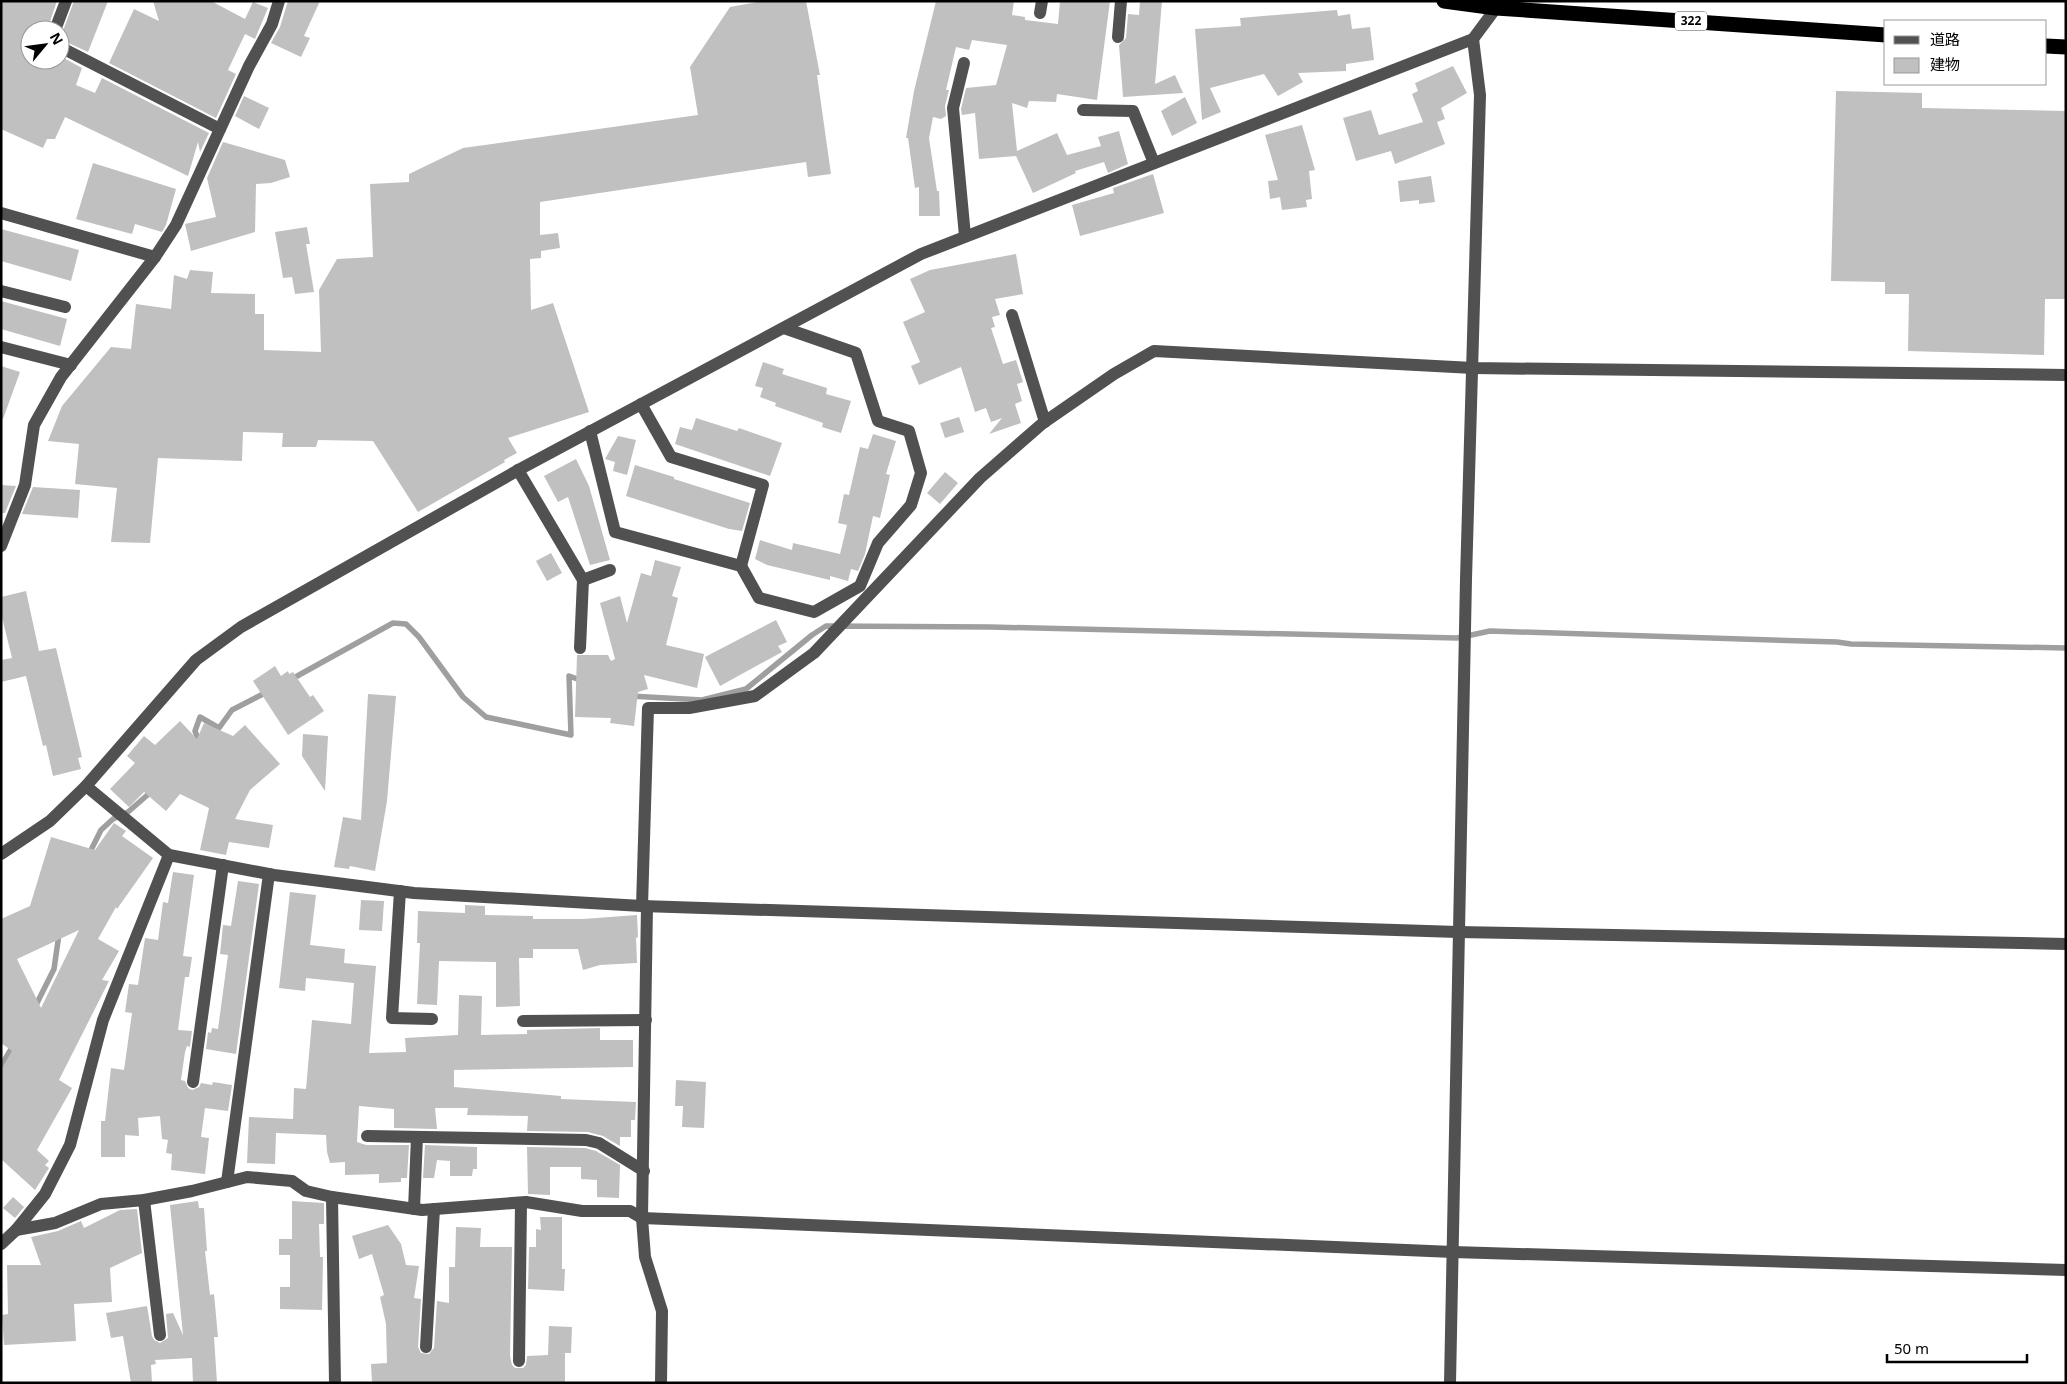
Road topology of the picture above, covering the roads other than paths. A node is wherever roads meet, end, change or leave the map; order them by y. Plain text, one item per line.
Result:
1 (66, 1) edge
2 (280, 1) edge
3 (1121, 1) edge
4 (1444, 1) edge
5 (1496, 4) edge
6 (59, 20) edge
7 (1884, 34) edge
8 (1118, 37) dead end
9 (1473, 39) junction
10 (2047, 46) edge
11 (2066, 47) edge
12 (70, 52) edge
13 (964, 63) dead end
14 (1083, 110) dead end
15 (220, 129) junction
16 (1154, 163) junction
17 (1, 213) edge
18 (965, 236) junction
19 (155, 257) junction
20 (1, 291) edge
21 (65, 307) dead end
22 (1012, 315) dead end
23 (784, 328) junction
24 (1, 347) edge
25 (71, 365) junction
26 (1473, 368) junction
27 (2066, 375) edge
28 (641, 404) junction
29 (1045, 422) junction
30 (590, 431) junction
31 (518, 470) junction
32 (1, 546) edge
33 (741, 566) junction
34 (610, 570) dead end
35 (583, 580) junction
36 (580, 648) dead end
37 (86, 786) junction
38 (1, 854) edge
39 (168, 855) junction
40 (223, 865) junction
41 (270, 874) junction
42 (400, 892) junction
43 (644, 906) junction
44 (1458, 932) junction
45 (2066, 944) edge
46 (432, 1019) dead end
47 (646, 1020) junction
48 (523, 1021) dead end
49 (193, 1082) dead end
50 (367, 1136) dead end
51 (417, 1137) junction
52 (644, 1170) junction
53 (227, 1182) junction
54 (332, 1197) junction
55 (144, 1200) junction
56 (521, 1203) junction
57 (414, 1209) junction
58 (434, 1209) junction
59 (642, 1218) junction
60 (16, 1230) junction
61 (1, 1244) edge
62 (1453, 1252) junction
63 (2066, 1270) edge
64 (160, 1335) dead end
65 (426, 1347) dead end
66 (519, 1361) dead end
67 (335, 1383) edge
68 (661, 1383) edge
69 (1450, 1383) edge

1 - 6 street
2 - 15 street
3 - 8 street
4 - 5 highway, 322
5 - 7 highway, 322
5 - 9 street
9 - 16 street
9 - 26 street
10 - 11 highway
12 - 15 street
13 - 18 street
14 - 16 street
15 - 19 street
16 - 18 street
17 - 19 street
18 - 23 street
19 - 25 street
20 - 21 street
22 - 29 street
23 - 28 street
23 - 33 street
24 - 25 street
25 - 32 street
26 - 27 street
26 - 29 street
26 - 44 street
28 - 30 street
28 - 33 street
29 - 43 street
30 - 31 street
30 - 33 street
31 - 35 street
31 - 37 street
34 - 35 street
35 - 36 street
37 - 38 street
37 - 39 street
39 - 40 street
39 - 60 street
40 - 41 street
40 - 49 street
41 - 42 street
41 - 53 street
42 - 43 street
42 - 46 street
43 - 44 street
43 - 47 street
44 - 45 street
44 - 62 street
47 - 48 street
47 - 52 street
50 - 51 street
51 - 52 street
51 - 57 street
52 - 59 street
53 - 54 street
53 - 55 street
54 - 57 street
54 - 67 street
55 - 60 street
55 - 64 street
56 - 58 street
56 - 59 street
56 - 66 street
57 - 58 street
58 - 65 street
59 - 62 street
59 - 68 street
60 - 61 street
62 - 63 street
62 - 69 street

